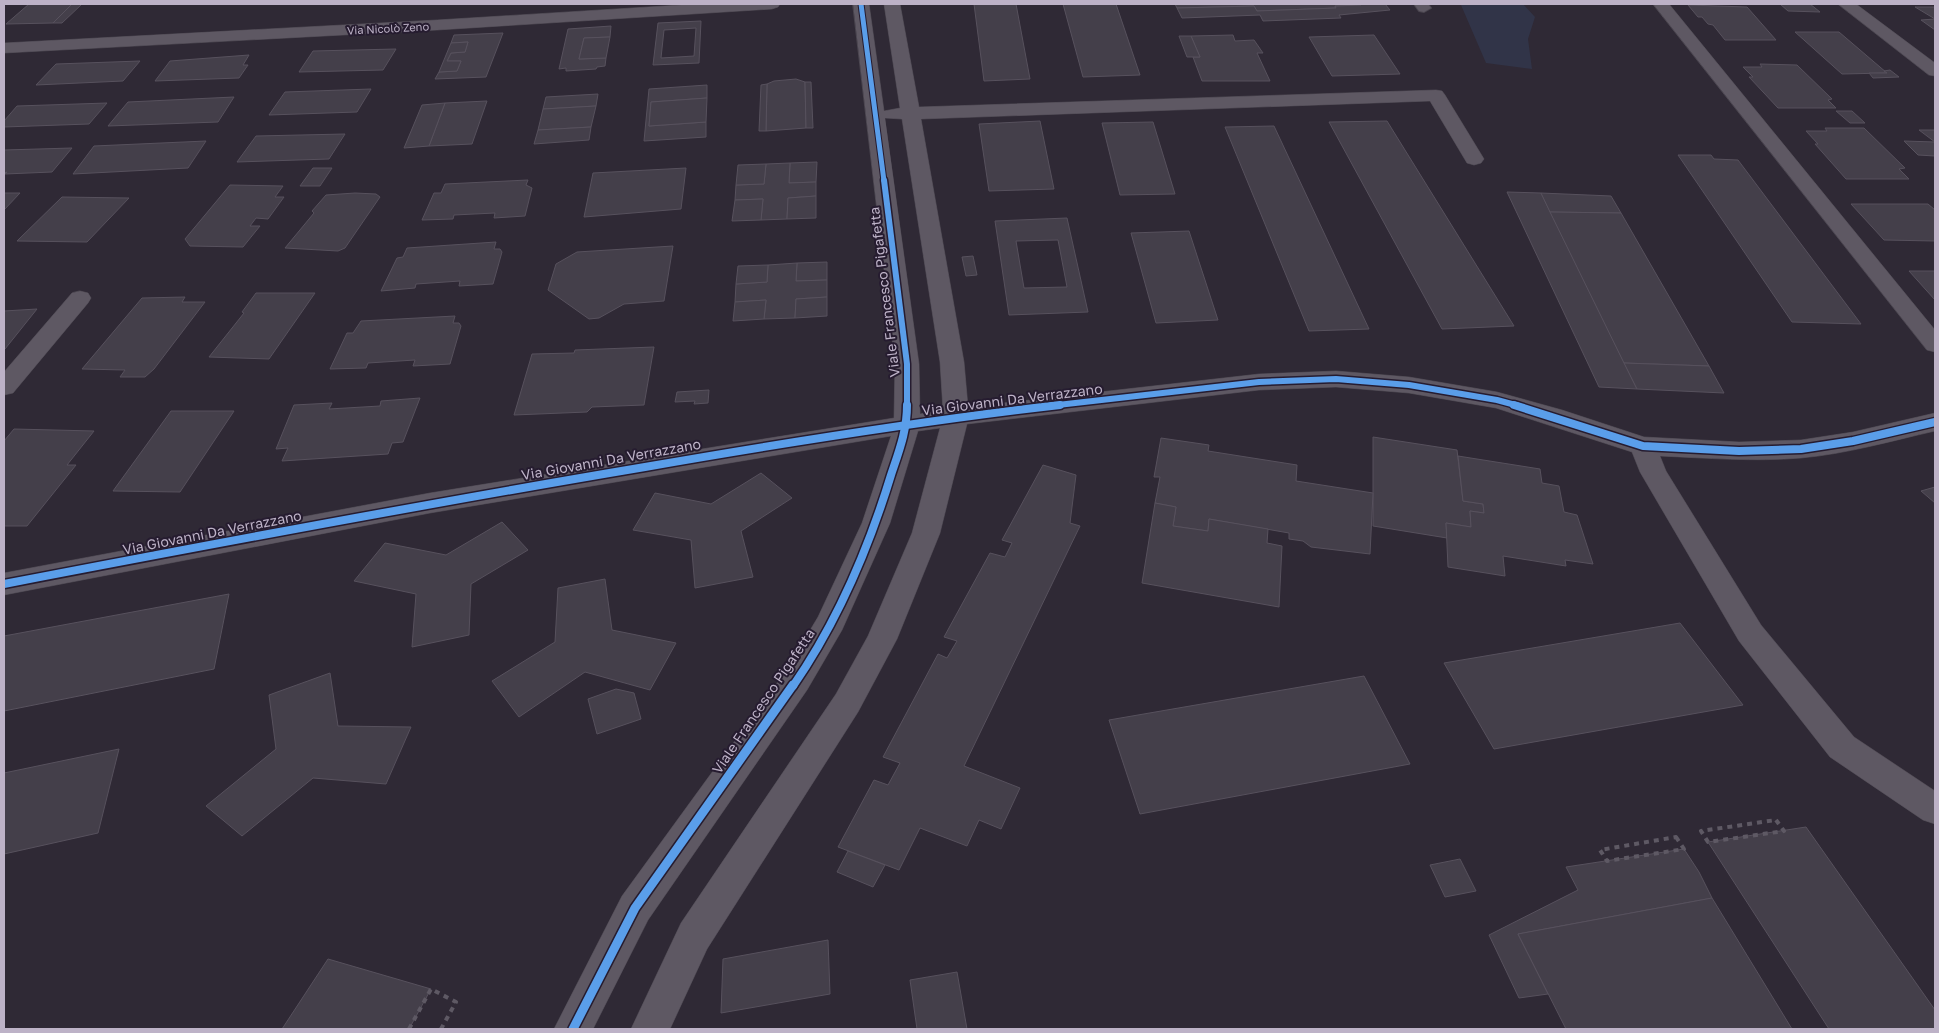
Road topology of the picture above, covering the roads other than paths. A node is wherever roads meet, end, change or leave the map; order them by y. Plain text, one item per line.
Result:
1 (772, 4) edge
2 (861, 4) edge
3 (892, 4) edge
4 (1661, 4) edge
5 (1846, 4) edge
6 (723, 5) edge
7 (4, 48) edge
8 (1935, 71) edge
9 (910, 113) junction
10 (875, 116) junction
11 (1474, 159) dead end
12 (80, 298) dead end
13 (1935, 345) edge
14 (4, 387) edge
15 (956, 417) junction
16 (1935, 422) edge
17 (907, 424) junction
18 (1643, 446) junction
19 (4, 584) edge
20 (1935, 809) edge
21 (573, 1029) edge
22 (650, 1029) edge

1 - 6 street, Via Nicolò Zeno
2 - 10 street, Viale Francesco Pigafetta
3 - 9 street
4 - 13 street
5 - 8 street
6 - 7 street, Via Nicolò Zeno
9 - 10 street
9 - 11 street
9 - 15 street
10 - 17 street, Viale Francesco Pigafetta
12 - 14 street
15 - 17 street, Via Giovanni Da Verrazzano
15 - 18 street, Via Giovanni Da Verrazzano
15 - 22 street
16 - 18 street, Via Giovanni Da Verrazzano
17 - 19 street, Via Giovanni Da Verrazzano
17 - 21 street, Viale Francesco Pigafetta
18 - 20 street

